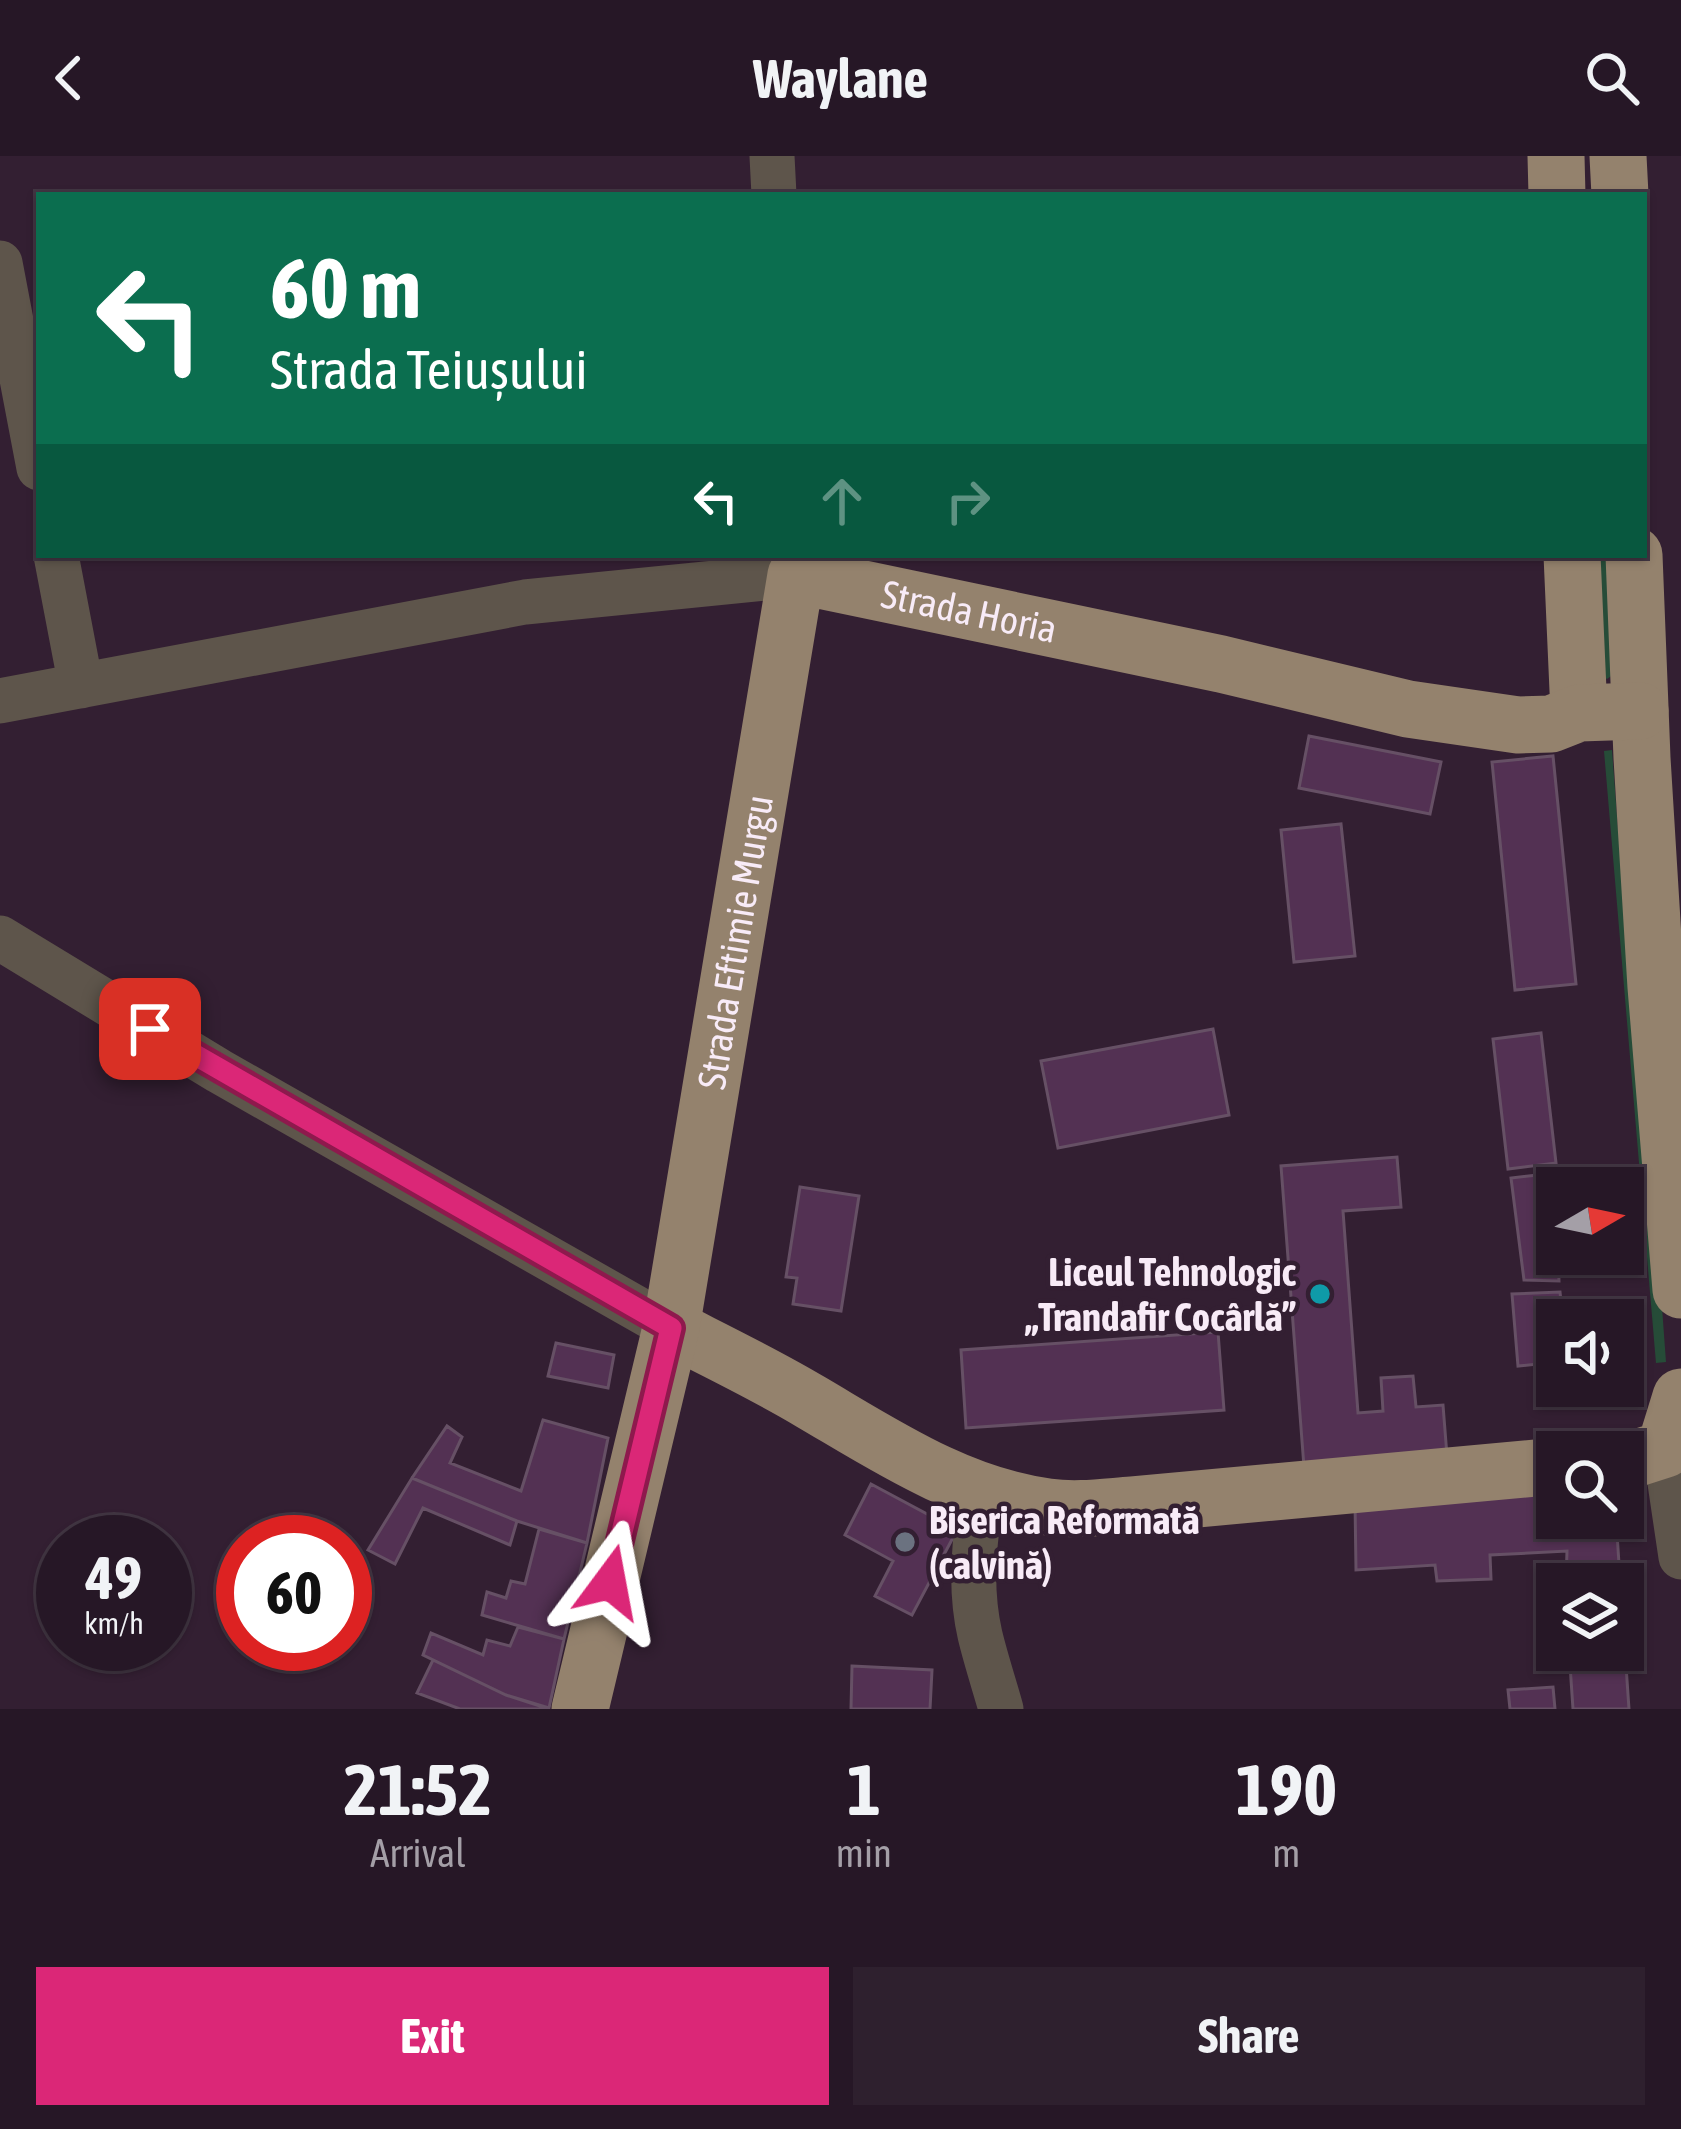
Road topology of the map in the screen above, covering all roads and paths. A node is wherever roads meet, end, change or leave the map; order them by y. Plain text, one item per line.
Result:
1 (772, 156) edge
2 (1556, 156) edge
3 (1618, 156) edge
4 (774, 192) edge
5 (1557, 192) edge
6 (1620, 192) edge
7 (0, 263) edge
8 (36, 452) edge
9 (57, 558) edge
10 (1572, 558) edge
11 (1634, 558) edge
12 (796, 565) edge
13 (81, 686) junction
14 (0, 701) edge
15 (1640, 711) junction
16 (1579, 713) junction
17 (0, 938) edge
18 (1678, 1204) edge
19 (1681, 1290) edge
20 (671, 1328) junction
21 (1662, 1433) edge
22 (1536, 1468) edge
23 (983, 1491) junction
24 (1681, 1557) edge
25 (580, 1709) edge
26 (1000, 1709) edge

1 - 4 street
2 - 5 main road
3 - 6 main road
7 - 8 street
9 - 13 street
10 - 16 main road
11 - 15 main road
12 - 13 street, Strada Horia
12 - 16 main road, Strada Horia
12 - 20 main road, Strada Eftimie Murgu
13 - 14 street, Strada Horia
15 - 16 main road, Strada Horia
15 - 18 main road
17 - 20 street
18 - 19 main road
20 - 23 main road
20 - 25 main road, Strada Eftimie Murgu
21 - 24 street
22 - 23 main road
23 - 26 street

